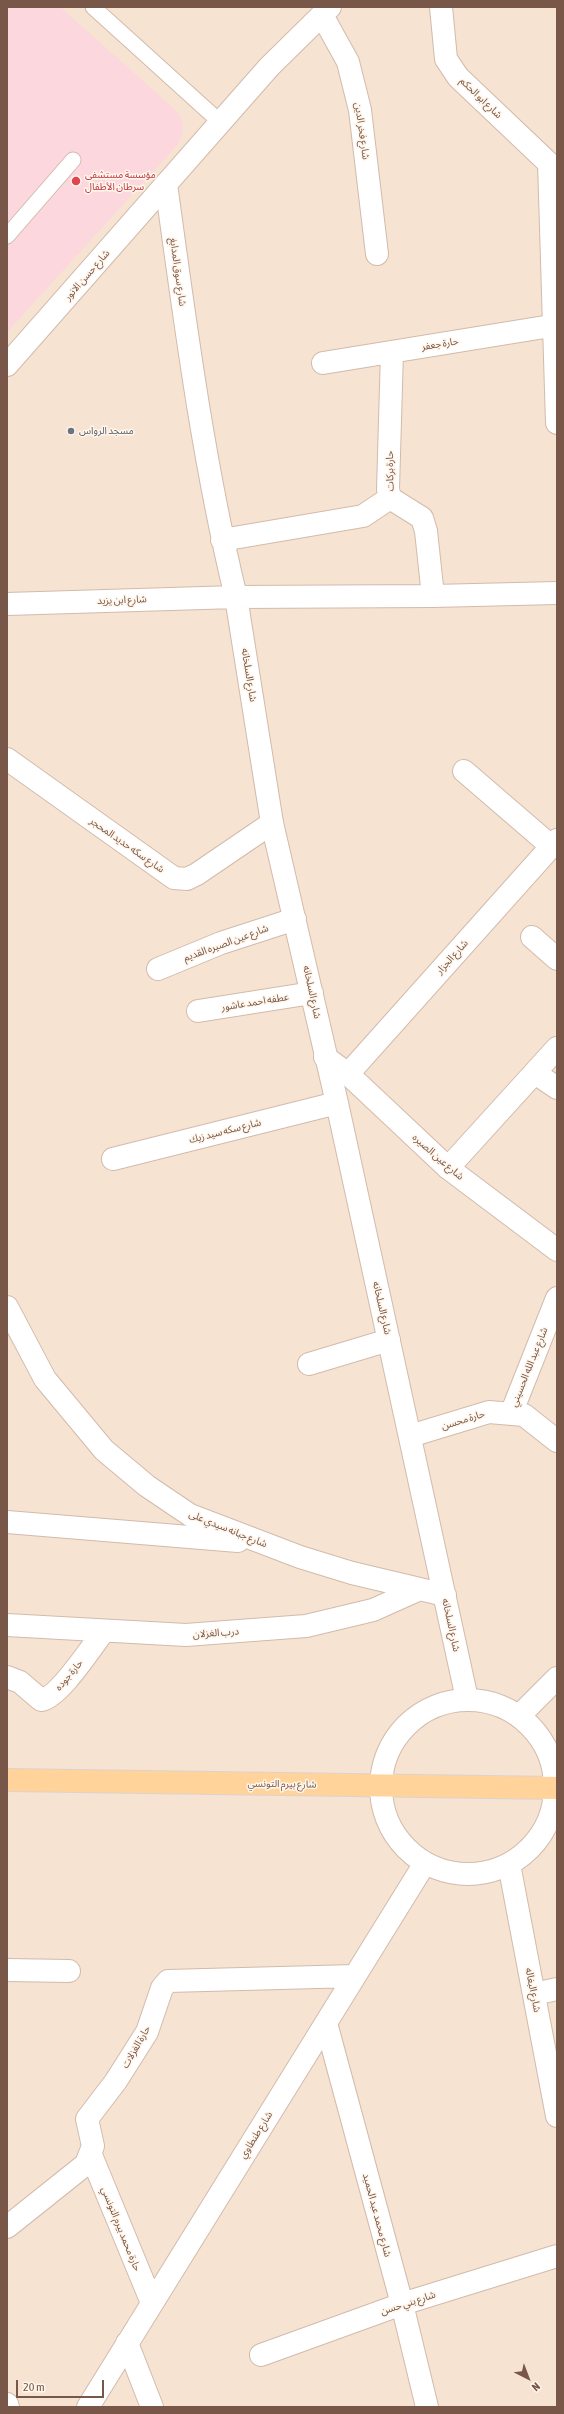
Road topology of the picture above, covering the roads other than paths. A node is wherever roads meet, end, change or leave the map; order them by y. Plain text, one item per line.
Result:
1 (93, 7) edge
2 (441, 7) edge
3 (326, 11) edge
4 (220, 122) junction
5 (73, 160) dead end
6 (553, 167) edge
7 (166, 184) junction
8 (7, 236) edge
9 (377, 254) dead end
10 (555, 325) edge
11 (392, 352) junction
12 (323, 363) dead end
13 (7, 365) edge
14 (557, 423) edge
15 (390, 498) junction
16 (222, 540) junction
17 (557, 593) edge
18 (433, 596) junction
19 (236, 597) junction
20 (7, 604) edge
21 (7, 759) edge
22 (464, 771) dead end
23 (272, 823) junction
24 (554, 843) edge
25 (295, 919) junction
26 (532, 937) dead end
27 (557, 959) edge
28 (158, 969) dead end
29 (312, 993) junction
30 (198, 1011) dead end
31 (557, 1048) edge
32 (325, 1057) junction
33 (535, 1073) junction
34 (348, 1074) junction
35 (557, 1088) edge
36 (337, 1103) junction
37 (113, 1159) dead end
38 (448, 1168) junction
39 (557, 1250) edge
40 (557, 1298) edge
41 (7, 1306) edge
42 (389, 1340) junction
43 (309, 1364) dead end
44 (510, 1414) junction
45 (410, 1436) junction
46 (557, 1441) edge
47 (7, 1522) edge
48 (263, 1543) junction
49 (420, 1589) junction
50 (445, 1595) junction
51 (7, 1625) edge
52 (104, 1631) junction
53 (7, 1677) edge
54 (557, 1678) edge
55 (467, 1699) junction
56 (519, 1716) junction
57 (7, 1780) edge
58 (381, 1786) junction
59 (556, 1788) edge
60 (425, 1863) junction
61 (509, 1864) junction
62 (7, 1970) edge
63 (69, 1971) dead end
64 (355, 1976) junction
65 (557, 1989) edge
66 (534, 1994) junction
67 (326, 2023) junction
68 (557, 2116) edge
69 (91, 2155) junction
70 (7, 2227) edge
71 (557, 2256) edge
72 (152, 2303) junction
73 (402, 2304) junction
74 (127, 2343) junction
75 (261, 2355) dead end
76 (7, 2404) edge
77 (8, 2407) edge
78 (88, 2407) edge
79 (152, 2407) edge
80 (426, 2407) edge

1 - 4 lane
2 - 6 street, شارع ابو الحكم
3 - 4 street
3 - 9 street, شارع فخر الدين
4 - 7 street
5 - 8 lane
6 - 10 street
7 - 13 street, شارع حسن الانور
7 - 16 street, شارع سوق المدابغ
10 - 11 street, حارة جعفر
10 - 14 street
11 - 12 street, حارة جعفر
11 - 15 street, حارة بركات
15 - 16 street
15 - 18 street, حارة بركات
16 - 19 street, شارع سوق المدابغ
17 - 18 street
18 - 19 street
19 - 20 street, شارع ابن يزيد
19 - 23 street, شارع السلخانه
21 - 23 street, شارع سكه حديد المحجر
22 - 24 street
23 - 25 street, شارع السلخانه
24 - 34 street, شارع الجزار
25 - 28 street, شارع عين الصيره القديم
25 - 29 street, شارع السلخانه
26 - 27 street
29 - 30 street, عطفه احمد عاشور
29 - 32 street, شارع السلخانه
31 - 33 street
32 - 34 street, شارع عين الصيره
32 - 36 street, شارع السلخانه
33 - 35 street
33 - 38 street
34 - 38 street, شارع عين الصيره
36 - 37 street, شارع سكه سيد زيك
36 - 42 street, شارع السلخانه
38 - 39 street, شارع عين الصيره
40 - 44 street, شارع عبد الله الحسيني
41 - 48 street, شارع جبانه سيدي على
42 - 43 street
42 - 45 street, شارع السلخانه
44 - 45 street, حارة محسن
44 - 46 street, حارة محسن
45 - 50 street, شارع السلخانه
47 - 48 street
48 - 49 street, شارع جبانه سيدي على
49 - 50 street, شارع جبانه سيدي على
49 - 52 street, درب الغزلان
50 - 55 street, شارع السلخانه
51 - 52 street, درب الغزلان
52 - 53 street, حارة جوده
54 - 56 street
55 - 56 street
55 - 58 street
56 - 59 street
57 - 58 main road, شارع بيرم التونسي
58 - 59 main road, شارع بيرم التونسي
58 - 60 street
59 - 61 street
60 - 61 street
60 - 64 street, شارع طنطاوي
61 - 66 street, شارع البغاله
62 - 63 street
64 - 67 street, شارع طنطاوي
64 - 69 street, حارة الغزلات
65 - 66 street
66 - 68 street, شارع البغاله
67 - 72 street, شارع طنطاوي
67 - 73 street, شارع محمد عبد الحميد
69 - 70 street
69 - 72 street, حارة محمد بيرم التونسي
71 - 73 street, شارع بني حسن
72 - 74 street, شارع طنطاوي
73 - 75 street, شارع بني حسن
73 - 80 street, شارع محمد عبد الحميد
74 - 78 street, شارع طنطاوي
74 - 79 street
76 - 77 street

